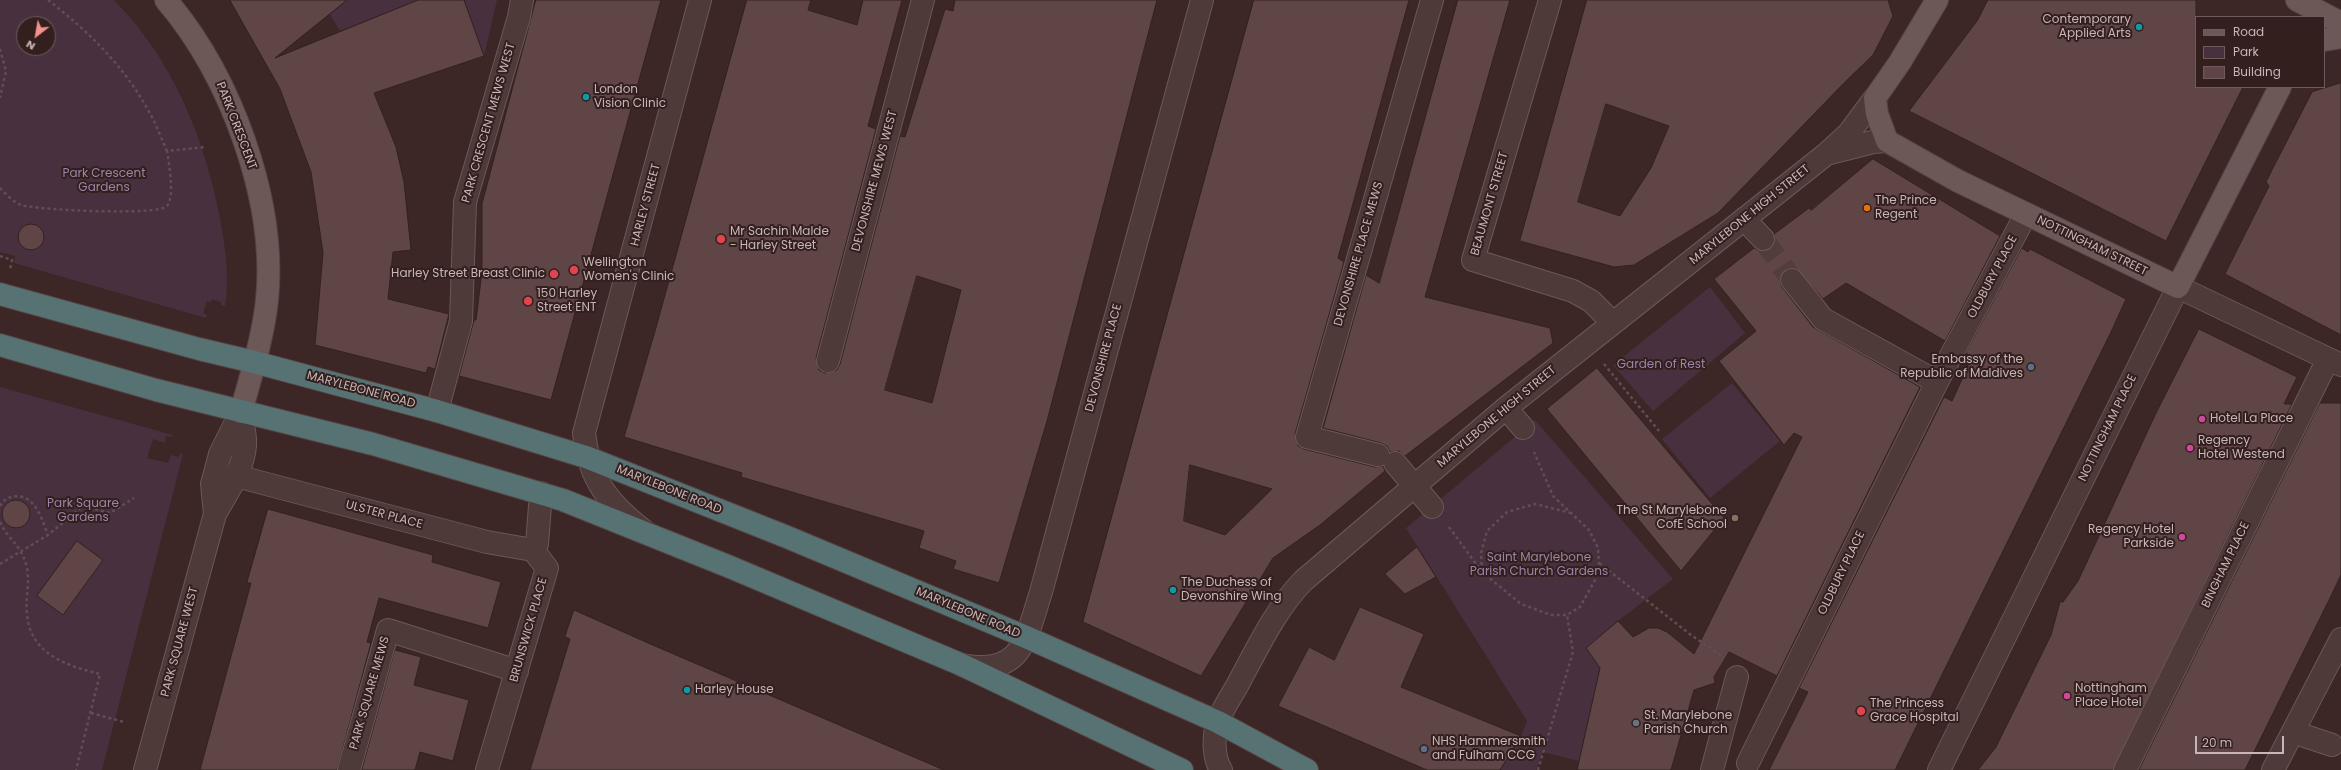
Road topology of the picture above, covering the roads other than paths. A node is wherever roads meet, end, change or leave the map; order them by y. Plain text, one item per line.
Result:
1 (166, 0) edge
2 (522, 0) edge
3 (700, 0) edge
4 (923, 0) edge
5 (1202, 0) edge
6 (1432, 0) edge
7 (1550, 0) edge
8 (1937, 0) edge
9 (2281, 0) edge
10 (2297, 0) edge
11 (2291, 16) edge
12 (2341, 23) edge
13 (2341, 37) edge
14 (2325, 40) edge
15 (2279, 88) edge
16 (1875, 98) junction
17 (1887, 141) junction
18 (1824, 155) junction
19 (2026, 214) junction
20 (1744, 219) junction
21 (1762, 239) tunnel mouth
22 (1792, 280) tunnel mouth
23 (2178, 287) junction
24 (0, 294) edge
25 (1613, 323) junction
26 (0, 346) edge
27 (828, 361) dead end
28 (254, 362) junction
29 (2335, 362) edge
30 (1937, 382) junction
31 (1506, 408) junction
32 (437, 411) junction
33 (241, 412) junction
34 (1523, 428) road end
35 (586, 457) junction
36 (236, 476) junction
37 (1416, 485) junction
38 (541, 493) junction
39 (1432, 507) road end
40 (215, 514) junction
41 (647, 533) junction
42 (533, 550) junction
43 (1026, 638) junction
44 (2341, 639) edge
45 (960, 664) junction
46 (1732, 667) road end
47 (517, 671) junction
48 (1218, 722) junction
49 (2293, 732) junction
50 (2332, 745) dead end
51 (1748, 763) dead end
52 (145, 770) edge
53 (349, 770) edge
54 (487, 770) edge
55 (1182, 770) edge
56 (1220, 770) edge
57 (1306, 770) edge
58 (1712, 770) edge
59 (1939, 770) edge
60 (2125, 770) edge
61 (2274, 770) edge

1 - 28 main road, PARK CRESCENT
2 - 32 street, PARK CRESCENT MEWS WEST
3 - 35 street, HARLEY STREET
4 - 27 street, DEVONSHIRE MEWS WEST
5 - 43 street, DEVONSHIRE PLACE
6 - 37 street, DEVONSHIRE PLACE MEWS
7 - 25 street, BEAUMONT STREET
8 - 16 main road, MARYLEBONE HIGH STREET
9 - 11 main road
10 - 12 main road
13 - 14 main road
15 - 23 main road, NOTTINGHAM PLACE
16 - 17 main road
16 - 18 street, MARYLEBONE HIGH STREET
17 - 18 street, MARYLEBONE HIGH STREET
17 - 19 main road, NOTTINGHAM STREET
18 - 20 street, MARYLEBONE HIGH STREET
19 - 23 main road, NOTTINGHAM STREET
19 - 30 street, OLDBURY PLACE
20 - 21 street
20 - 25 street, MARYLEBONE HIGH STREET
22 - 30 street
23 - 29 street, NOTTINGHAM STREET
23 - 59 street, NOTTINGHAM PLACE
24 - 28 highway, MARYLEBONE ROAD
25 - 31 street, MARYLEBONE HIGH STREET
26 - 33 highway
28 - 32 highway, MARYLEBONE ROAD
28 - 33 main road, PARK SQUARE WEST
29 - 60 street, BINGHAM PLACE
30 - 51 street, OLDBURY PLACE
31 - 34 street
31 - 37 street, MARYLEBONE HIGH STREET
32 - 35 highway, MARYLEBONE ROAD
33 - 36 street, PARK SQUARE WEST
33 - 38 highway
33 - 40 street, PARK SQUARE WEST
35 - 41 street
35 - 43 highway, MARYLEBONE ROAD
36 - 40 street, PARK SQUARE WEST
36 - 42 street, ULSTER PLACE
37 - 39 street, DEVONSHIRE PLACE MEWS
37 - 48 street, MARYLEBONE HIGH STREET
38 - 41 highway
38 - 42 street
40 - 52 street, PARK SQUARE WEST
41 - 45 highway
42 - 47 street, BRUNSWICK PLACE
43 - 45 street, DEVONSHIRE PLACE
43 - 48 highway, MARYLEBONE ROAD
44 - 49 street
45 - 55 highway
46 - 58 street
47 - 53 street, PARK SQUARE MEWS
47 - 54 street, BRUNSWICK PLACE
48 - 56 street, MARYLEBONE HIGH STREET
48 - 57 highway, MARYLEBONE ROAD
49 - 50 street
49 - 61 street

